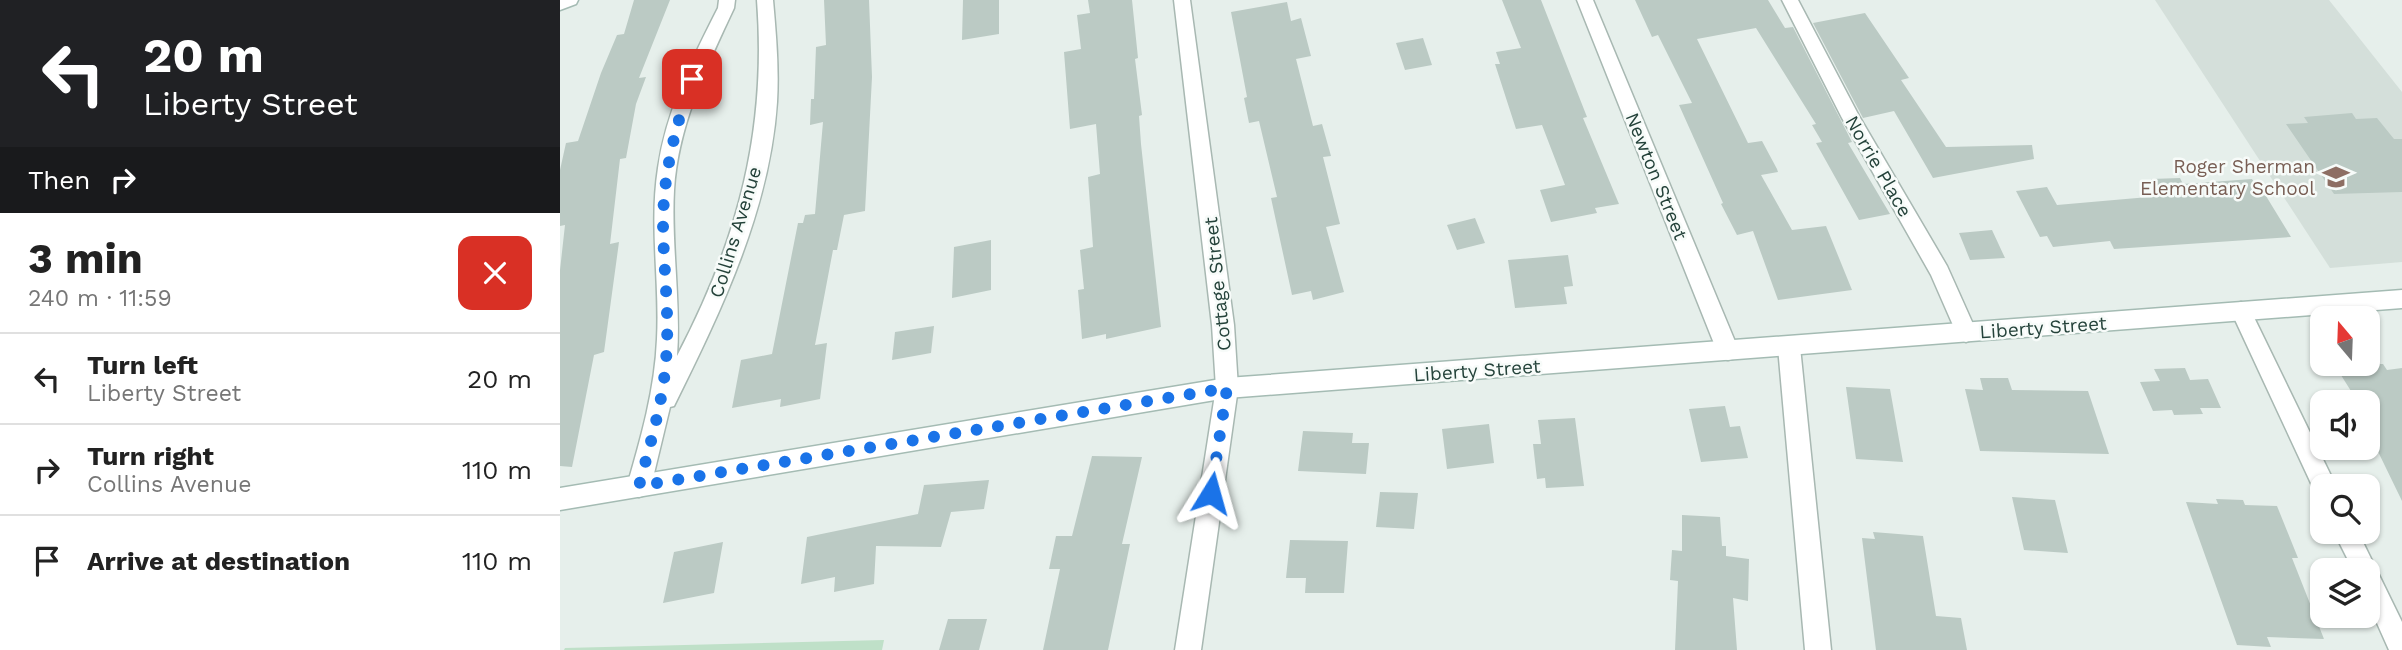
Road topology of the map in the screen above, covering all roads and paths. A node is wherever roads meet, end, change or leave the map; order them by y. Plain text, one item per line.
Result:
1 (570, 0) edge
2 (727, 0) edge
3 (765, 0) edge
4 (1182, 0) edge
5 (1585, 0) edge
6 (1790, 0) edge
7 (560, 4) edge
8 (2402, 299) edge
9 (2241, 311) junction
10 (1966, 333) junction
11 (1789, 346) junction
12 (1728, 351) junction
13 (1227, 388) junction
14 (660, 410) junction
15 (2319, 474) edge
16 (639, 486) junction
17 (560, 499) edge
18 (2380, 602) edge
19 (2402, 649) edge
20 (1188, 650) edge
21 (1818, 650) edge

1 - 7 street
2 - 14 street, Collins Avenue
3 - 14 street, Collins Avenue
4 - 13 street, Cottage Street
5 - 12 street, Newton Street
6 - 10 street, Norrie Place
8 - 9 street, Liberty Street
9 - 10 street, Liberty Street
9 - 15 street
10 - 11 street, Liberty Street
11 - 12 street, Liberty Street
11 - 21 street
12 - 13 street, Liberty Street
13 - 16 street, Liberty Street
13 - 20 street, Cottage Street
14 - 16 street, Collins Avenue
16 - 17 street, Liberty Street
18 - 19 street

